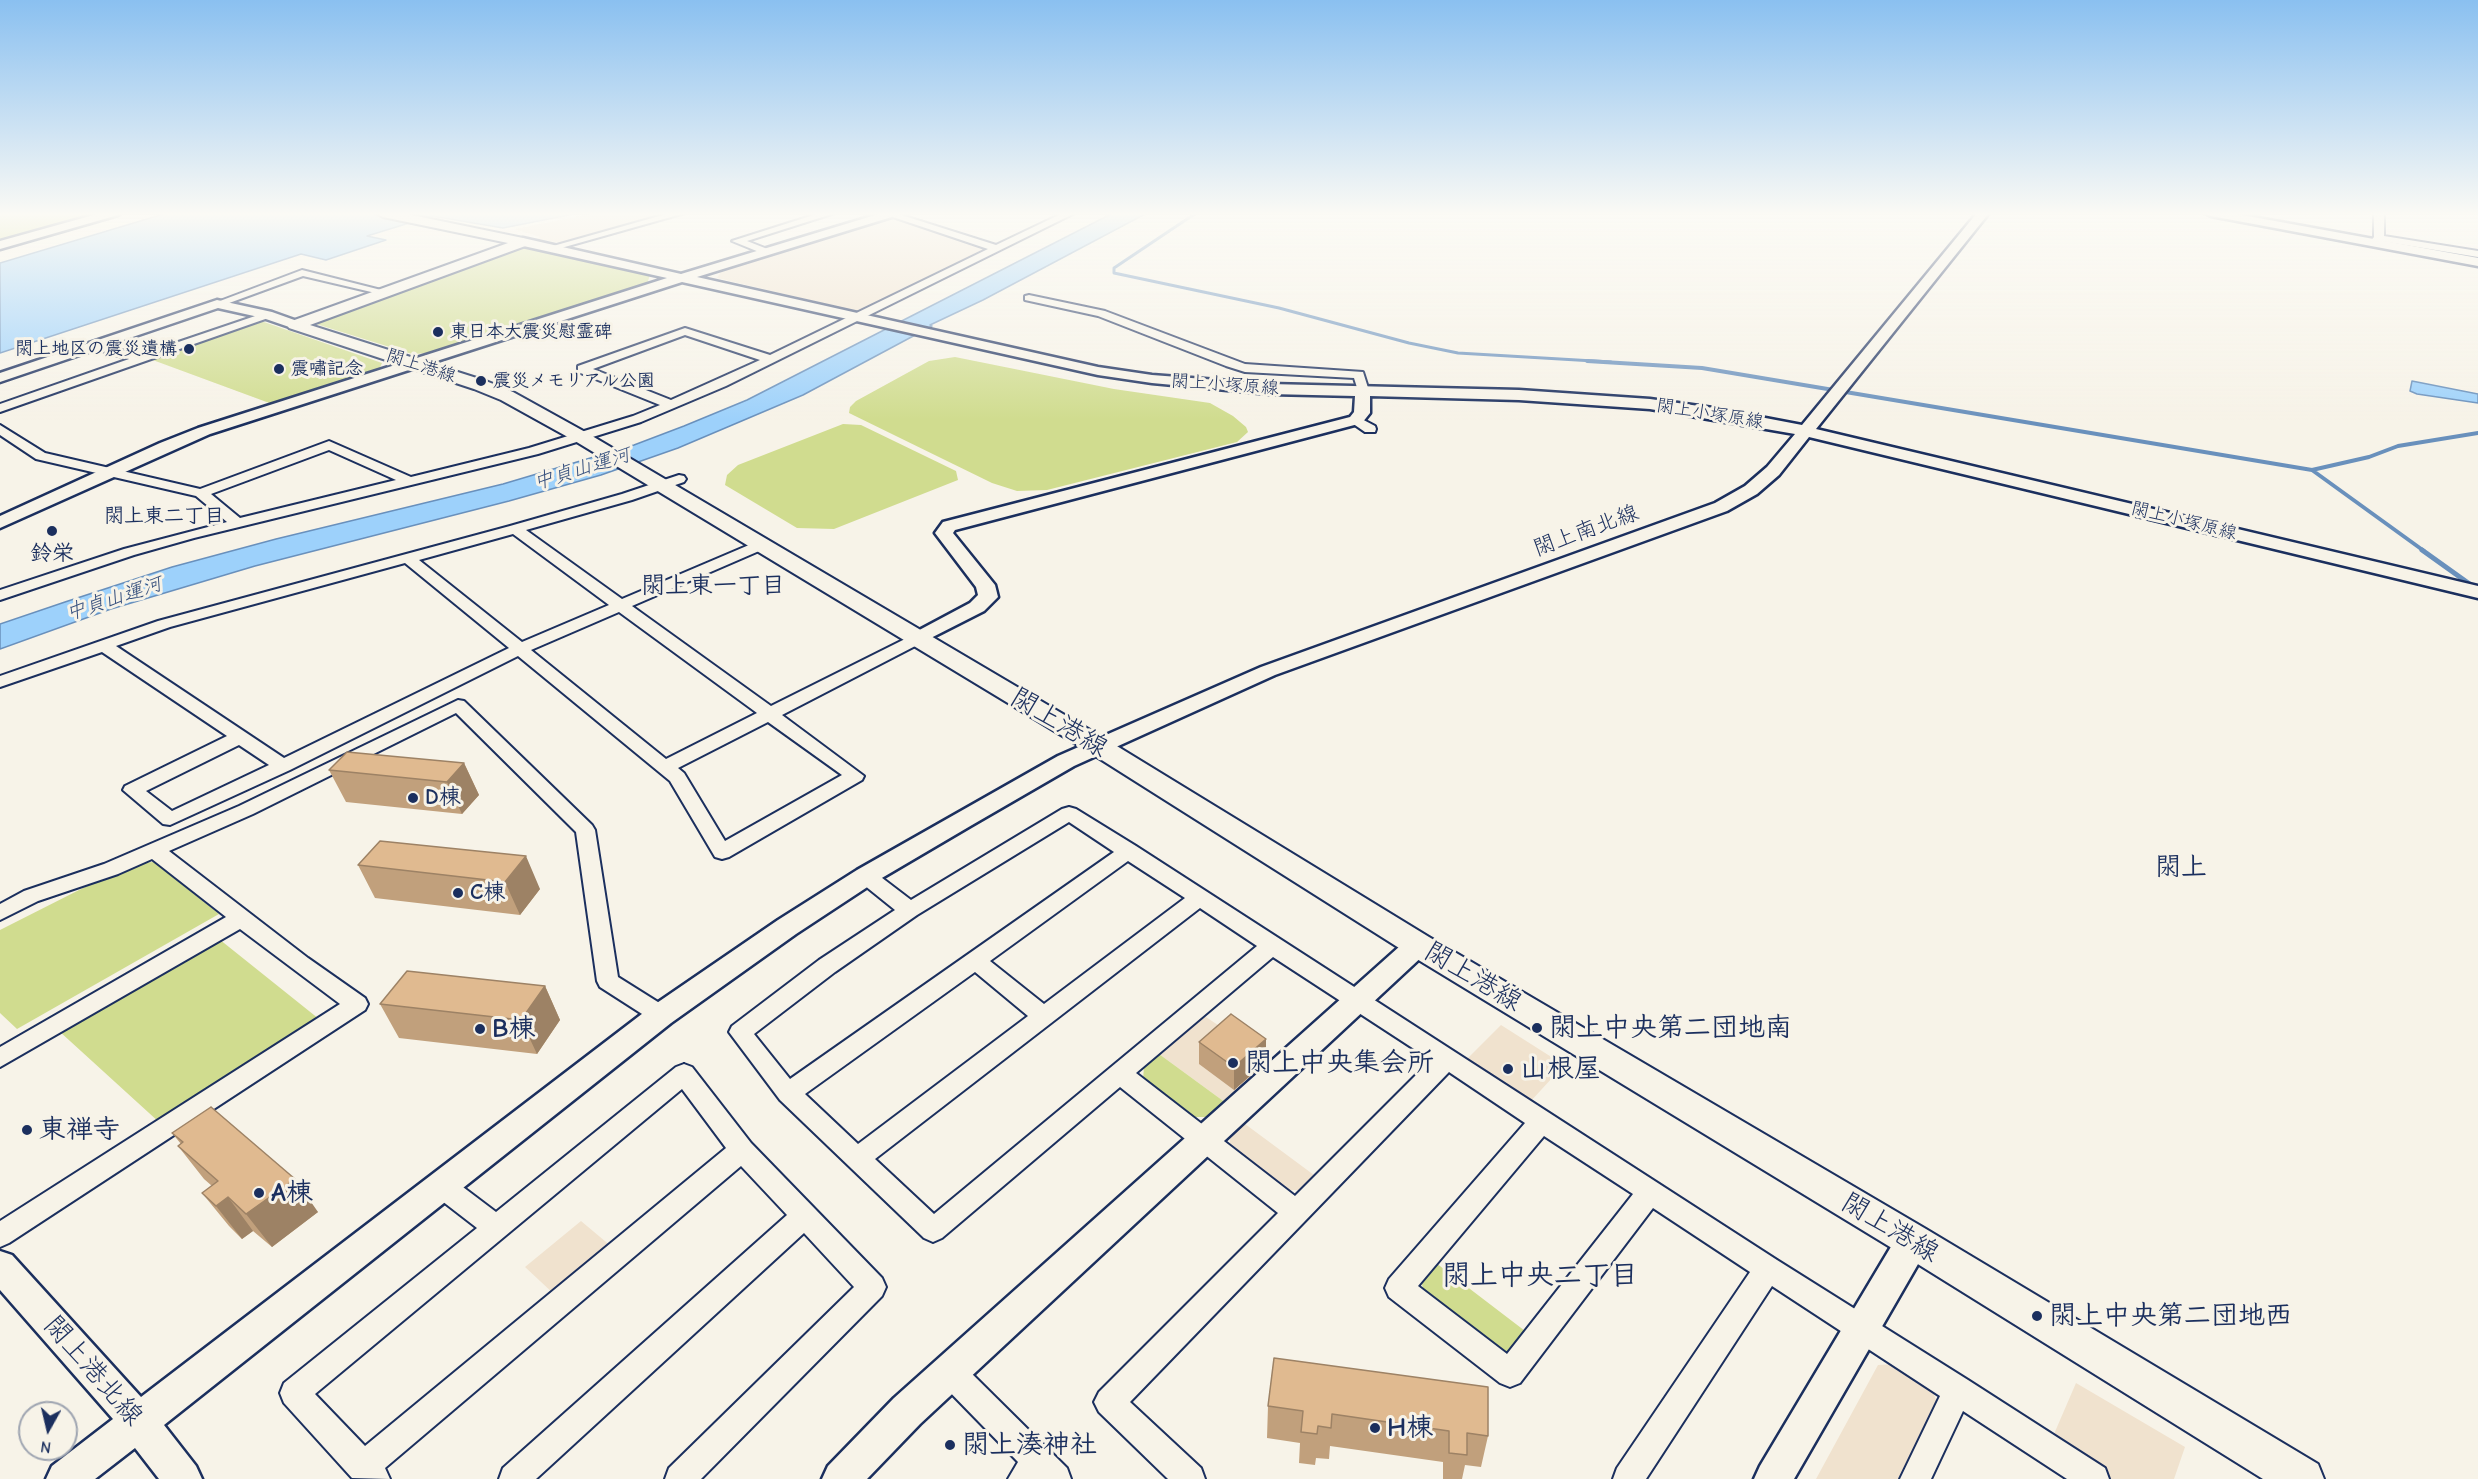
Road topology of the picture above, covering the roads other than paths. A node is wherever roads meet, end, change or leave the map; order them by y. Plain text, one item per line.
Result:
1 (278, 282) edge
2 (341, 282) edge
3 (412, 282) edge
4 (669, 282) edge
5 (707, 282) edge
6 (931, 282) edge
7 (1927, 282) edge
8 (384, 292) junction
9 (1029, 298) dead end
10 (218, 304) junction
11 (267, 315) junction
12 (861, 317) junction
13 (295, 325) junction
14 (96, 346) junction
15 (141, 359) junction
16 (770, 359) junction
17 (414, 365) junction
18 (0, 378) edge
19 (1363, 391) junction
20 (672, 405) junction
21 (0, 408) edge
22 (0, 429) edge
23 (1806, 430) junction
24 (581, 437) junction
25 (110, 471) junction
26 (662, 479) junction
27 (409, 481) junction
28 (201, 493) junction
29 (0, 523) edge
30 (237, 523) junction
31 (515, 529) junction
32 (761, 545) junction
33 (408, 558) junction
34 (2471, 590) edge
35 (0, 595) edge
36 (622, 605) junction
37 (917, 639) junction
38 (103, 645) junction
39 (519, 649) junction
40 (0, 682) edge
41 (770, 713) junction
42 (240, 737) junction
43 (1098, 746) junction
44 (283, 766) junction
45 (665, 767) junction
46 (154, 850) junction
47 (1129, 851) junction
48 (866, 876) junction
49 (1199, 898) junction
50 (910, 910) junction
51 (0, 913) edge
52 (242, 918) junction
53 (1418, 945) junction
54 (1272, 946) junction
55 (976, 961) junction
56 (1357, 1001) junction
57 (1043, 1015) junction
58 (661, 1016) junction
59 (0, 1058) edge
60 (1446, 1060) junction
61 (1120, 1074) junction
62 (788, 1093) junction
63 (1542, 1121) junction
64 (1205, 1141) junction
65 (742, 1150) junction
66 (857, 1159) junction
67 (442, 1186) junction
68 (1650, 1192) junction
69 (1297, 1213) junction
70 (803, 1217) junction
71 (497, 1228) junction
72 (0, 1235) edge
73 (1913, 1241) junction
74 (0, 1266) edge
75 (1768, 1269) junction
76 (1861, 1329) junction
77 (950, 1372) junction
78 (1958, 1390) junction
79 (138, 1423) junction
80 (369, 1473) edge
81 (1039, 1473) edge
82 (1635, 1476) edge
83 (64, 1479) edge
84 (183, 1479) edge
85 (514, 1479) edge
86 (680, 1479) edge
87 (841, 1479) edge
88 (1190, 1479) edge
89 (1773, 1479) edge
90 (1915, 1479) edge
91 (2094, 1479) edge
92 (2303, 1479) edge

1 - 10 street
2 - 8 street
3 - 8 main road
4 - 17 street
5 - 12 street
6 - 12 street
7 - 23 street, 閖上南北線
8 - 13 main road
9 - 19 street
10 - 11 street
10 - 14 street
11 - 13 street
11 - 15 street
12 - 16 street
12 - 19 street, 閖上小塚原線
13 - 17 main road, 閖上港線
14 - 15 street
14 - 18 street
15 - 21 street
16 - 20 street
16 - 20 street
17 - 24 main road, 閖上港線
17 - 25 street
19 - 23 street, 閖上小塚原線
19 - 37 street
20 - 24 street
22 - 25 street
23 - 34 street, 閖上小塚原線
23 - 43 street, 閖上南北線
24 - 26 main road, 閖上港線
24 - 27 street
25 - 28 street
25 - 29 street
26 - 31 street
26 - 32 main road, 閖上港線
27 - 28 street
27 - 30 street
28 - 30 street
30 - 35 street
31 - 33 street
31 - 36 street
32 - 36 street
32 - 37 main road, 閖上港線
33 - 38 street
33 - 39 street
36 - 39 street
36 - 41 street
37 - 41 street
37 - 43 main road, 閖上港線
38 - 40 street
38 - 42 street
39 - 44 street
39 - 45 street
41 - 45 street
41 - 45 street
42 - 44 street
42 - 44 street
43 - 48 street, 閖上南北線
43 - 53 main road, 閖上港線
46 - 51 street
46 - 52 street
46 - 58 street
47 - 49 street
47 - 50 street
47 - 55 street
48 - 50 street
48 - 58 street, 閖上南北線
49 - 54 street
49 - 57 street
50 - 62 street
52 - 59 street
52 - 72 street
53 - 56 street
53 - 73 main road, 閖上港線
54 - 56 street
54 - 61 street
55 - 57 street
55 - 62 street
56 - 60 street
56 - 64 street
57 - 66 street
58 - 67 street, 閖上南北線
60 - 63 street
60 - 69 street
61 - 64 street
61 - 66 street
62 - 66 street
63 - 68 street
63 - 68 street
64 - 69 street
64 - 77 street
65 - 70 street
65 - 71 street
65 - 80 street
67 - 71 street
67 - 79 street, 閖上南北線
68 - 75 street
69 - 88 street
70 - 85 street
70 - 86 street
71 - 80 street
73 - 76 street
73 - 92 main road, 閖上港線
74 - 79 street, 閖上港北線
75 - 76 street
75 - 82 street
76 - 78 street
76 - 89 street
77 - 81 street
77 - 87 street
78 - 90 street
78 - 91 street
79 - 83 street, 閖上南北線
79 - 84 street, 閖上港北線

